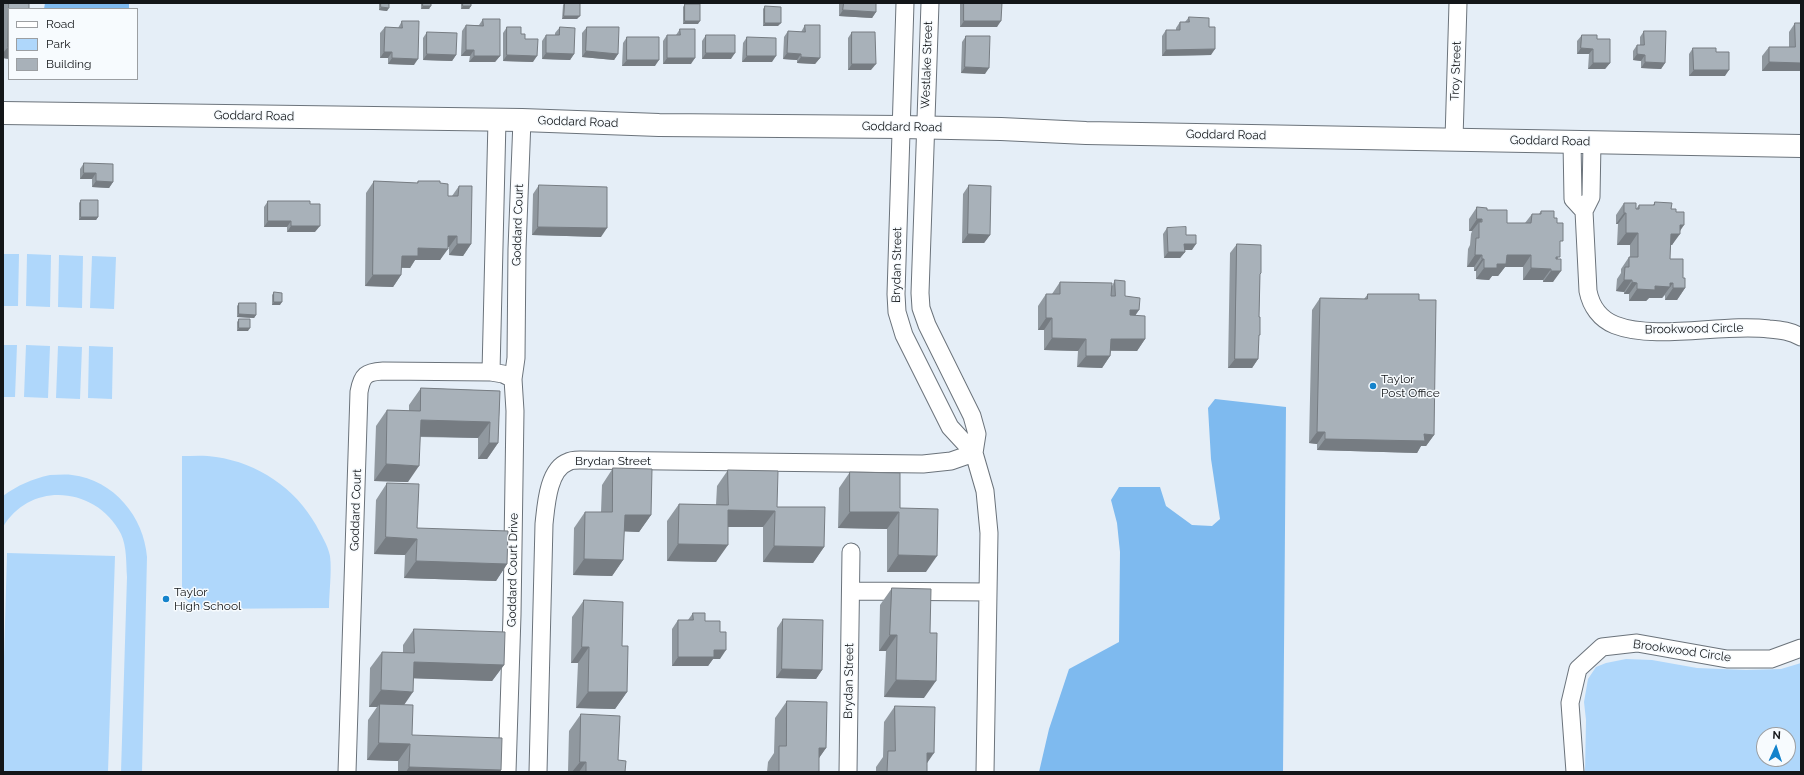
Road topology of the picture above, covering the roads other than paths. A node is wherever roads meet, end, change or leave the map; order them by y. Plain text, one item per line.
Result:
1 (905, 3) edge
2 (930, 3) edge
3 (1458, 3) edge
4 (3, 113) edge
5 (497, 120) junction
6 (522, 120) junction
7 (901, 127) junction
8 (924, 128) junction
9 (1454, 139) junction
10 (1582, 142) junction
11 (1801, 146) edge
12 (1801, 337) edge
13 (502, 375) junction
14 (974, 453) junction
15 (851, 552) dead end
16 (851, 591) junction
17 (988, 592) junction
18 (1801, 648) edge
19 (347, 772) edge
20 (506, 772) edge
21 (538, 772) edge
22 (848, 772) edge
23 (985, 772) edge
24 (1575, 772) edge

1 - 7 street, Westlake Street
2 - 8 street, Westlake Street
3 - 9 street, Troy Street
4 - 5 main road, Goddard Road
5 - 6 main road, Goddard Road
5 - 13 street, Goddard Court
6 - 7 main road, Goddard Road
6 - 13 street, Goddard Court
7 - 8 main road, Goddard Road
7 - 14 street, Brydan Street
8 - 9 main road, Goddard Road
8 - 14 street, Brydan Street
9 - 10 main road, Goddard Road
10 - 11 main road, Goddard Road
10 - 12 street, Brookwood Circle
13 - 19 street, Goddard Court
13 - 20 street, Goddard Court Drive
14 - 17 street, Brydan Street
14 - 21 street, Brydan Street
15 - 16 street, Brydan Street
16 - 17 street
16 - 22 street, Brydan Street
17 - 23 street, Brydan Street
18 - 24 street, Brookwood Circle

